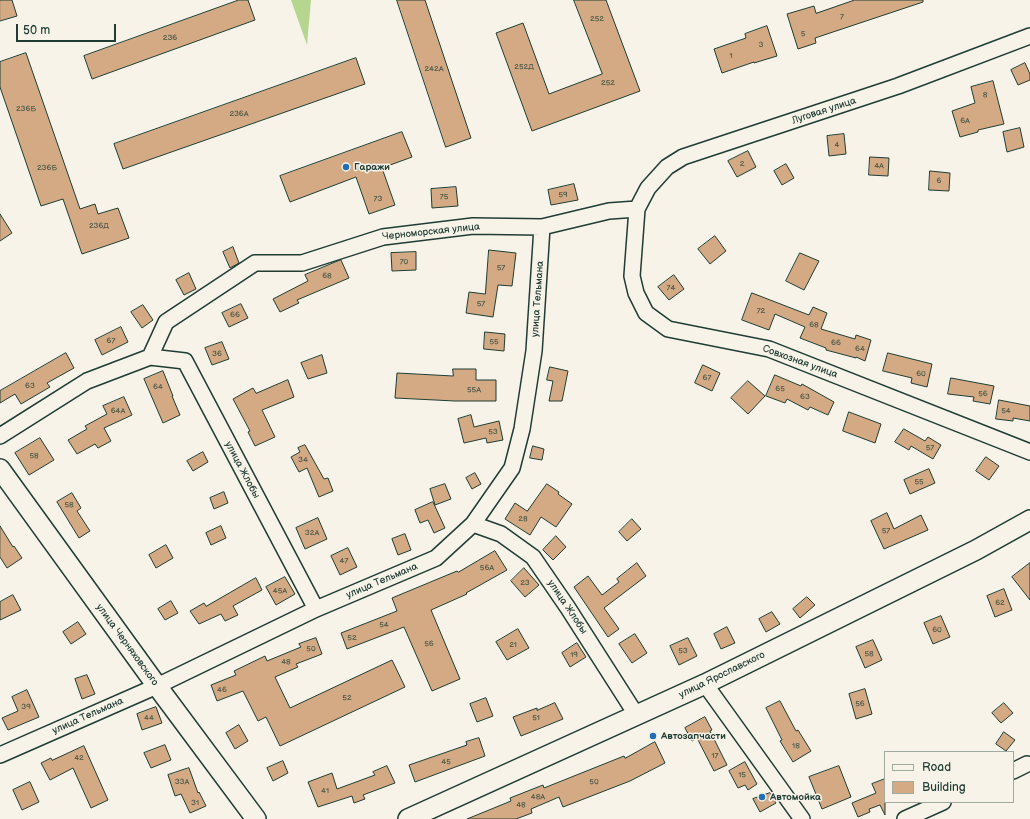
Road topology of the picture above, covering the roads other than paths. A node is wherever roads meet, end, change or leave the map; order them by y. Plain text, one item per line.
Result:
1 (1030, 36) edge
2 (637, 209) junction
3 (542, 227) junction
4 (150, 356) junction
5 (0, 436) edge
6 (1030, 452) edge
7 (0, 469) edge
8 (1030, 520) edge
9 (472, 524) junction
10 (316, 609) junction
11 (705, 684) junction
12 (157, 686) junction
13 (637, 716) junction
14 (0, 755) edge
15 (1027, 764) dead end
16 (1014, 770) edge
17 (941, 803) edge
18 (256, 819) edge
19 (408, 819) edge
20 (802, 819) edge
21 (904, 819) edge

1 - 2 street, Луговая улица
2 - 3 street, Черноморская улица
2 - 6 street, Совхозная улица
3 - 4 street, Черноморская улица
3 - 9 street, улица Тельмана
4 - 5 street
4 - 10 street, улица Жлобы
7 - 12 street, улица Черняховского
8 - 11 street, улица Ярославского
9 - 10 street, улица Тельмана
9 - 13 street, улица Жлобы
10 - 12 street, улица Тельмана
11 - 13 street, улица Ярославского
11 - 20 street
12 - 14 street, улица Тельмана
12 - 18 street, улица Черняховского
13 - 19 street, улица Ярославского
15 - 16 street
17 - 21 street

